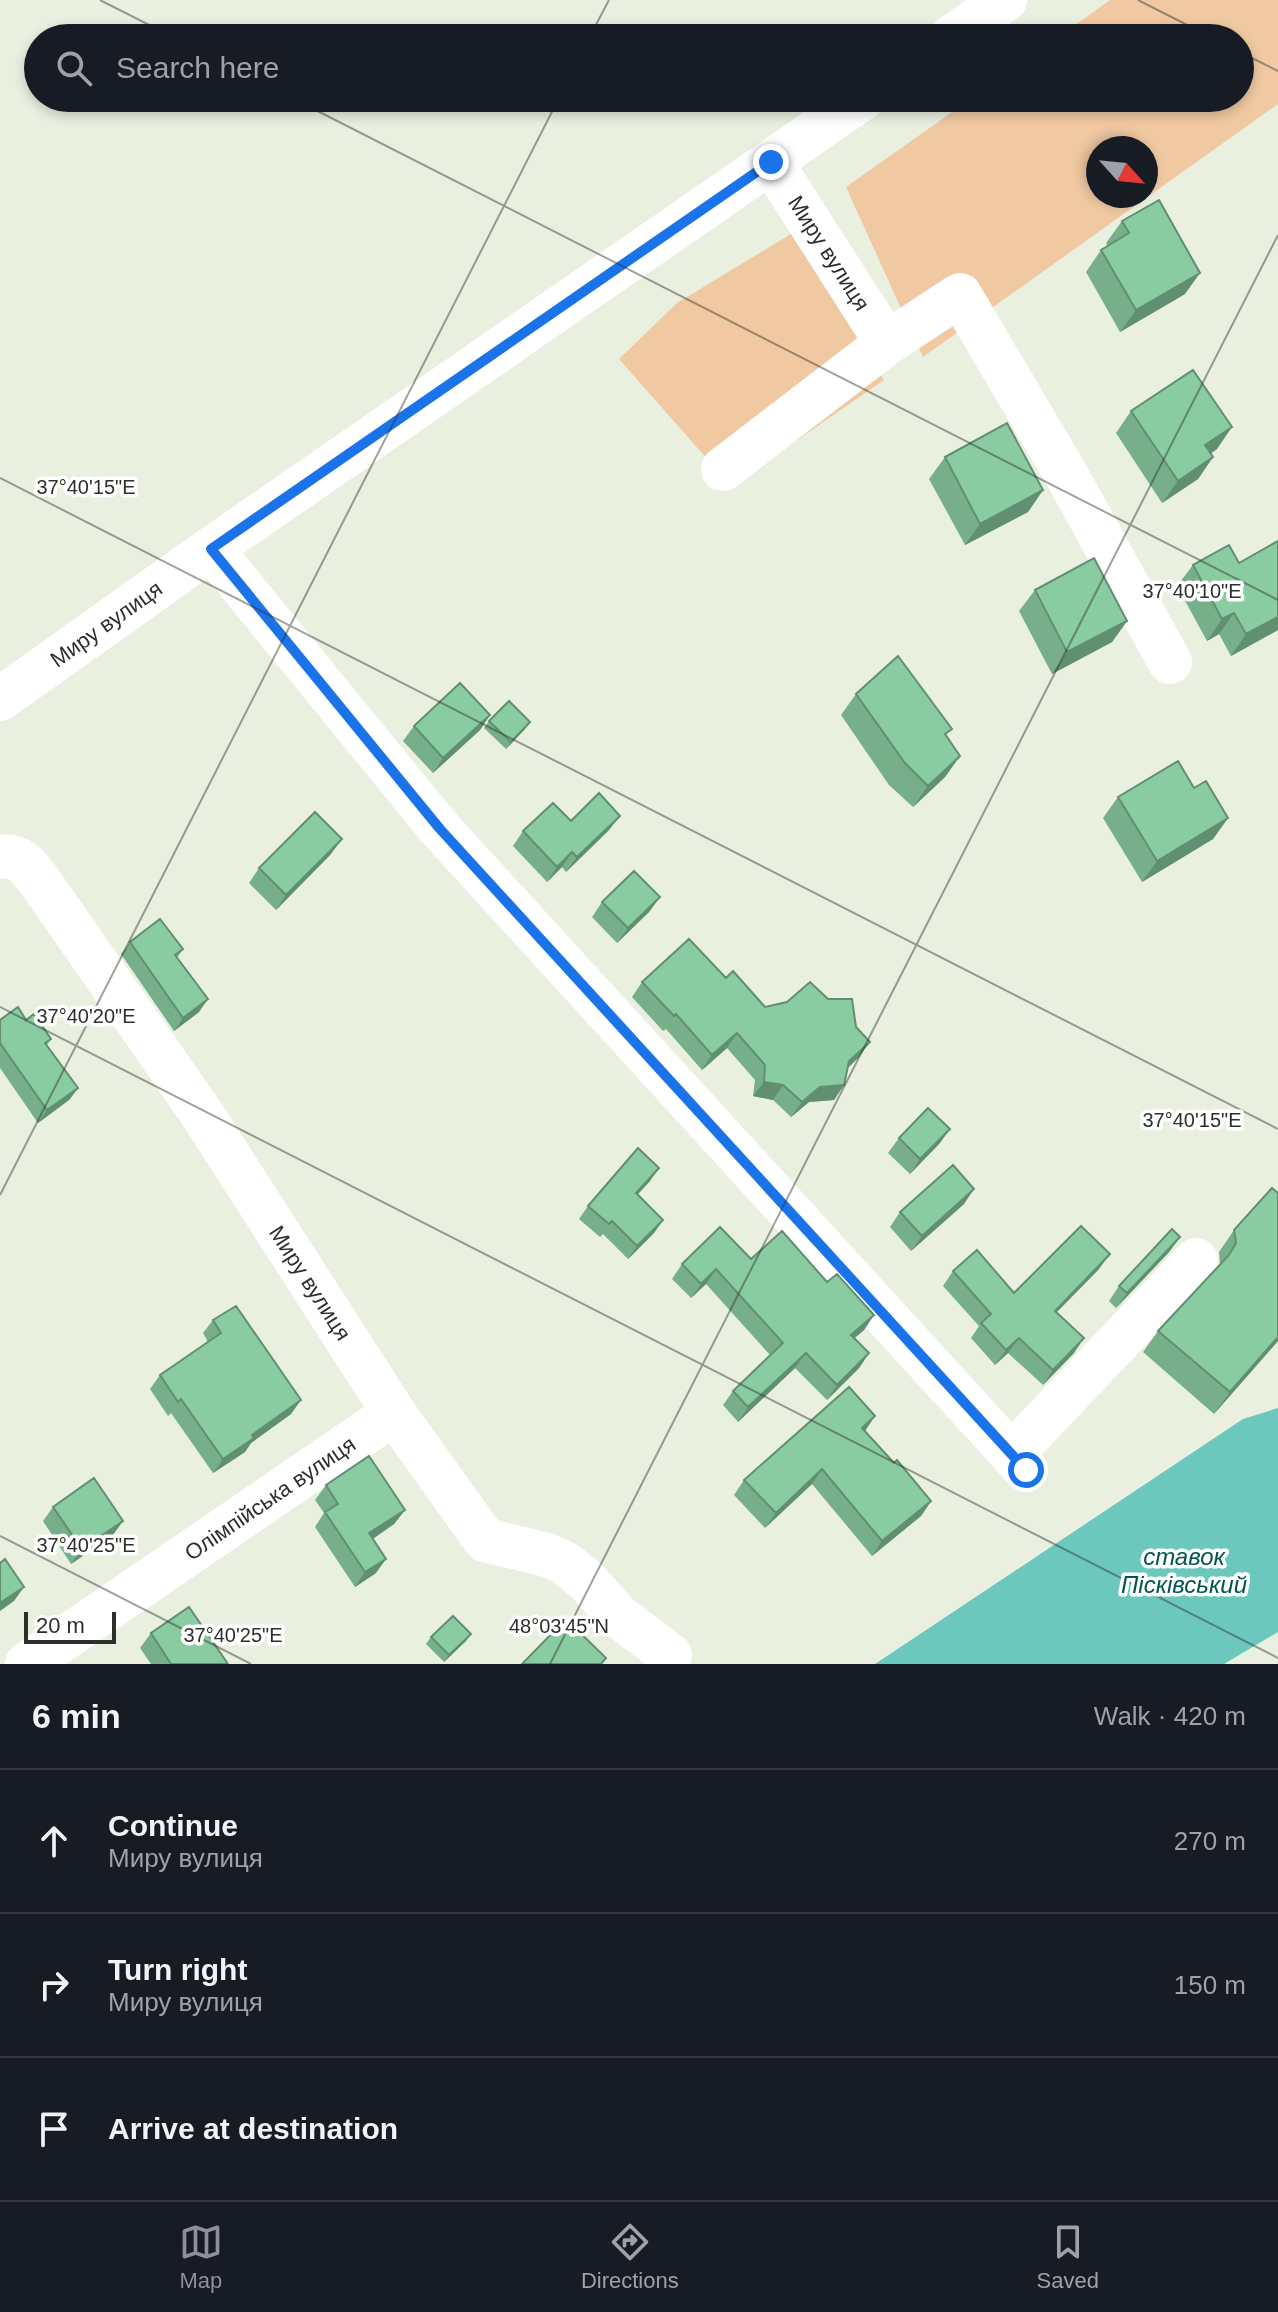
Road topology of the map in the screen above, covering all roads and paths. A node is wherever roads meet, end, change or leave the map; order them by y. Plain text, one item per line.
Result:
1 (1005, 0) edge
2 (970, 24) edge
3 (843, 112) edge
4 (771, 162) junction
5 (887, 343) junction
6 (723, 469) dead end
7 (211, 549) junction
8 (1170, 662) dead end
9 (0, 699) edge
10 (0, 857) edge
11 (1196, 1260) dead end
12 (394, 1413) junction
13 (670, 1655) dead end
14 (27, 1664) edge

1 - 2 street
3 - 4 street, Миру вулиця
4 - 5 street, Миру вулиця
4 - 7 street, Миру вулиця
5 - 6 street
5 - 8 street
7 - 9 street, Миру вулиця
7 - 11 street
10 - 12 street, Миру вулиця
12 - 13 street, Миру вулиця
12 - 14 street, Олімпійська вулиця

